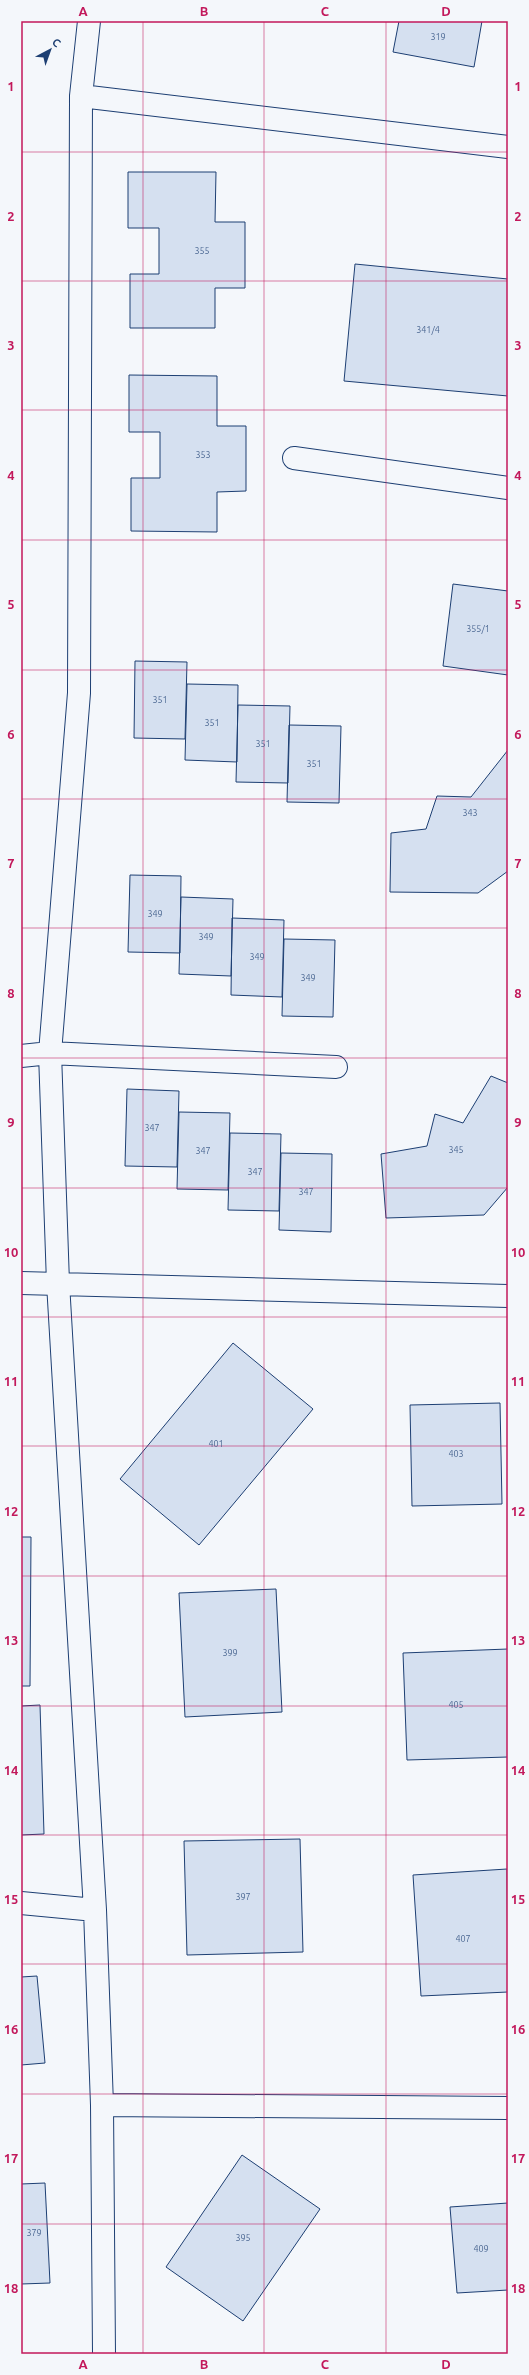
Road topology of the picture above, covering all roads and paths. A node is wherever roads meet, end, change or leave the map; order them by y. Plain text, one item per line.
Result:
1 (89, 21) edge
2 (81, 96) junction
3 (508, 147) edge
4 (294, 458) dead end
5 (508, 488) edge
6 (50, 1053) junction
7 (21, 1056) edge
8 (336, 1066) dead end
9 (58, 1283) junction
10 (21, 1284) edge
11 (508, 1296) edge
12 (21, 1903) edge
13 (96, 1910) junction
14 (102, 2105) junction
15 (508, 2108) edge
16 (104, 2354) edge

1 - 2 street
2 - 3 street
2 - 6 street
4 - 5 street
6 - 7 street
6 - 8 street
6 - 9 street
9 - 10 street
9 - 11 street
9 - 13 street
12 - 13 street
13 - 14 street
14 - 15 street
14 - 16 street

